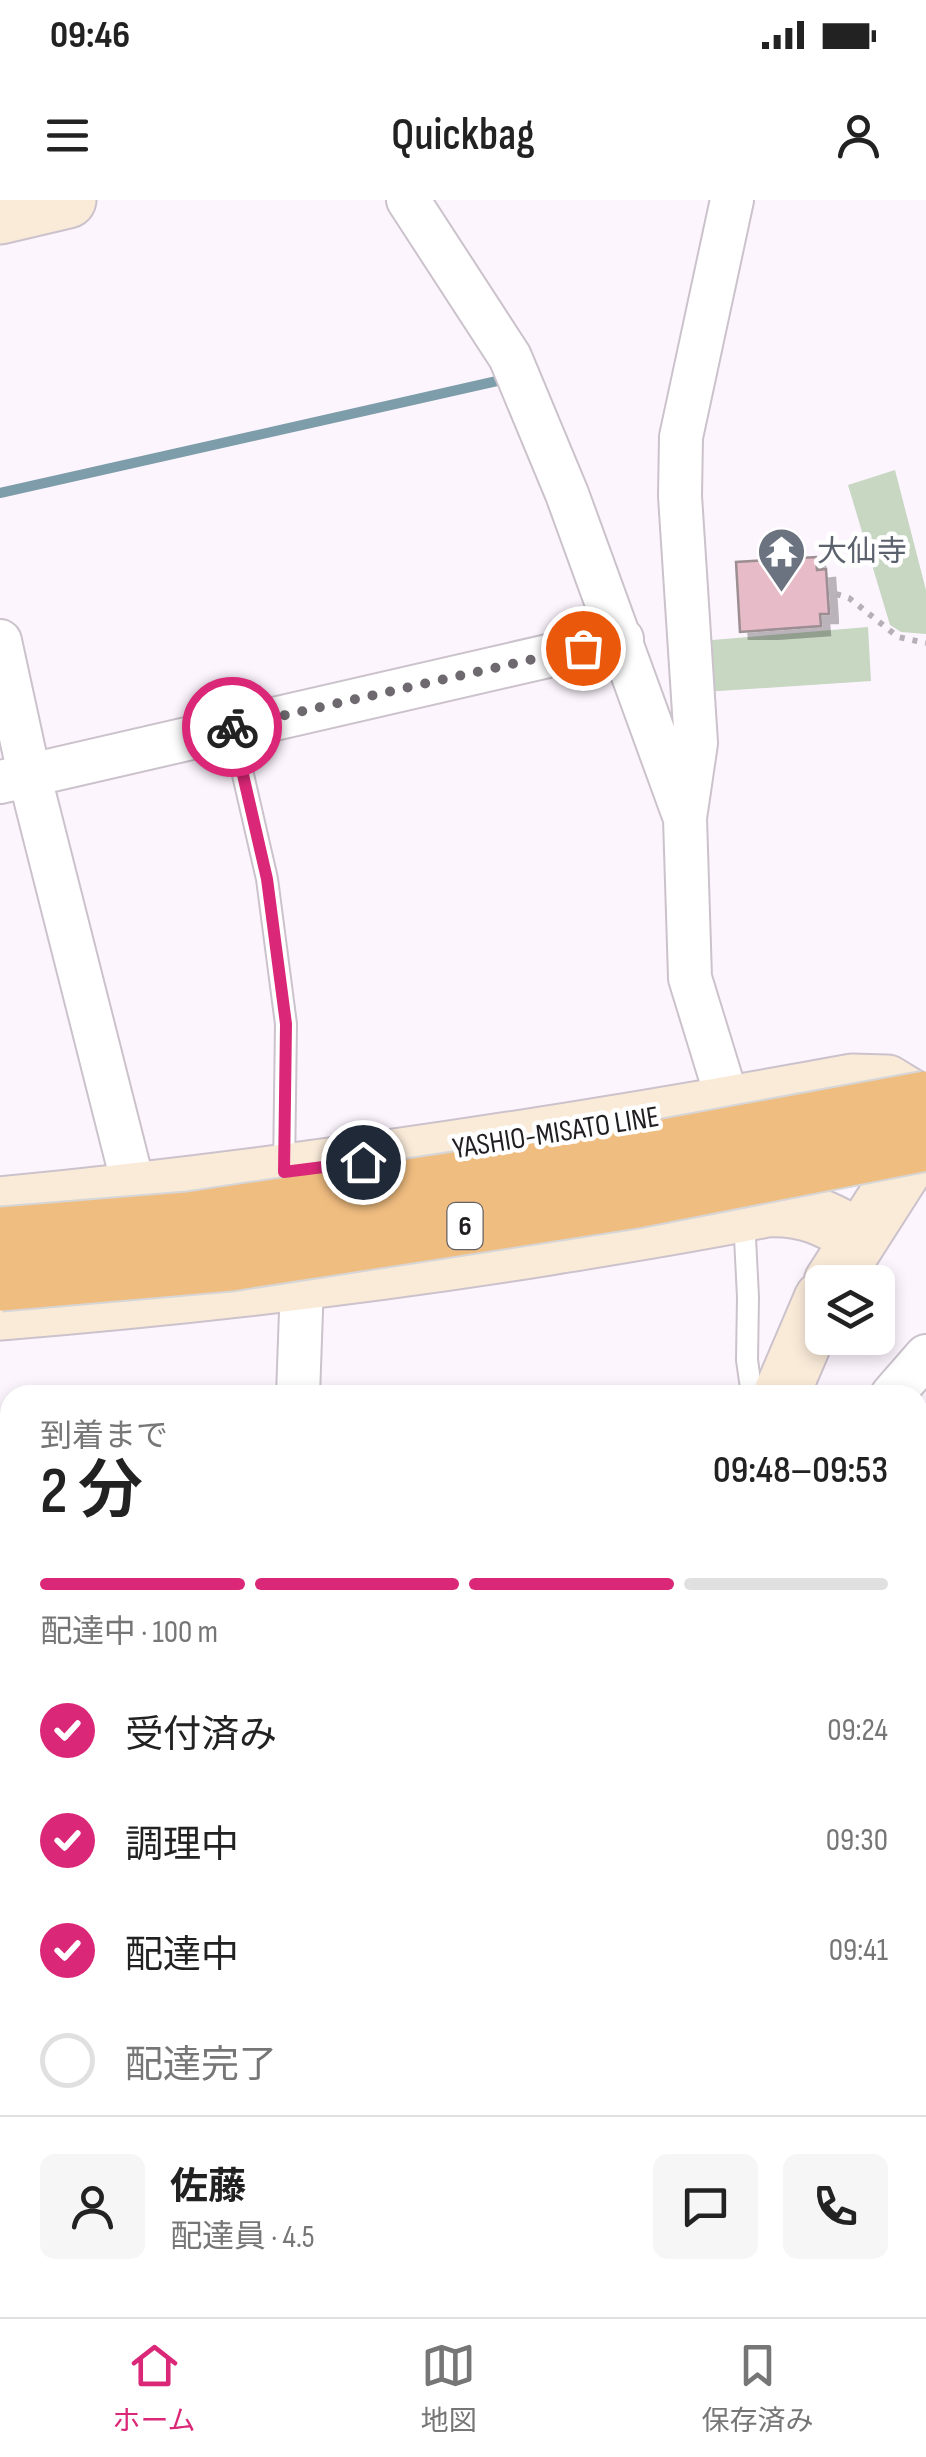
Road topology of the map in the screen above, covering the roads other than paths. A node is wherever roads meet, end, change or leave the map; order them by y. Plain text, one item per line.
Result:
1 (68, 200) edge
2 (408, 200) edge
3 (732, 200) edge
4 (0, 216) edge
5 (622, 639) junction
6 (0, 641) edge
7 (232, 727) junction
8 (15, 778) edge
9 (684, 818) junction
10 (926, 1099) edge
11 (729, 1104) junction
12 (926, 1107) edge
13 (926, 1119) edge
14 (926, 1135) edge
15 (926, 1143) edge
16 (482, 1146) junction
17 (284, 1172) junction
18 (135, 1192) junction
19 (0, 1205) edge
20 (744, 1214) junction
21 (0, 1235) edge
22 (598, 1238) junction
23 (495, 1255) junction
24 (845, 1260) edge
25 (0, 1283) edge
26 (302, 1283) junction
27 (0, 1312) edge
28 (805, 1339) edge
29 (926, 1356) edge
30 (298, 1385) edge
31 (751, 1385) edge
32 (785, 1385) edge
33 (901, 1385) edge

1 - 4 main road
2 - 5 street
3 - 9 street
5 - 7 street
5 - 9 street
6 - 8 street
7 - 8 street
7 - 17 lane
8 - 18 street
9 - 11 street
10 - 21 highway, 6, bridge
11 - 12 main road, YASHIO-MISATO LINE
11 - 16 main road, YASHIO-MISATO LINE
13 - 22 main road
14 - 24 main road
15 - 25 highway, 6, bridge
16 - 17 main road, YASHIO-MISATO LINE
16 - 23 main road
17 - 18 main road, YASHIO-MISATO LINE
18 - 19 main road, YASHIO-MISATO LINE
20 - 22 main road
20 - 24 main road
20 - 31 lane
22 - 23 main road
23 - 26 main road
26 - 27 main road
26 - 30 street
28 - 32 main road
29 - 33 street

